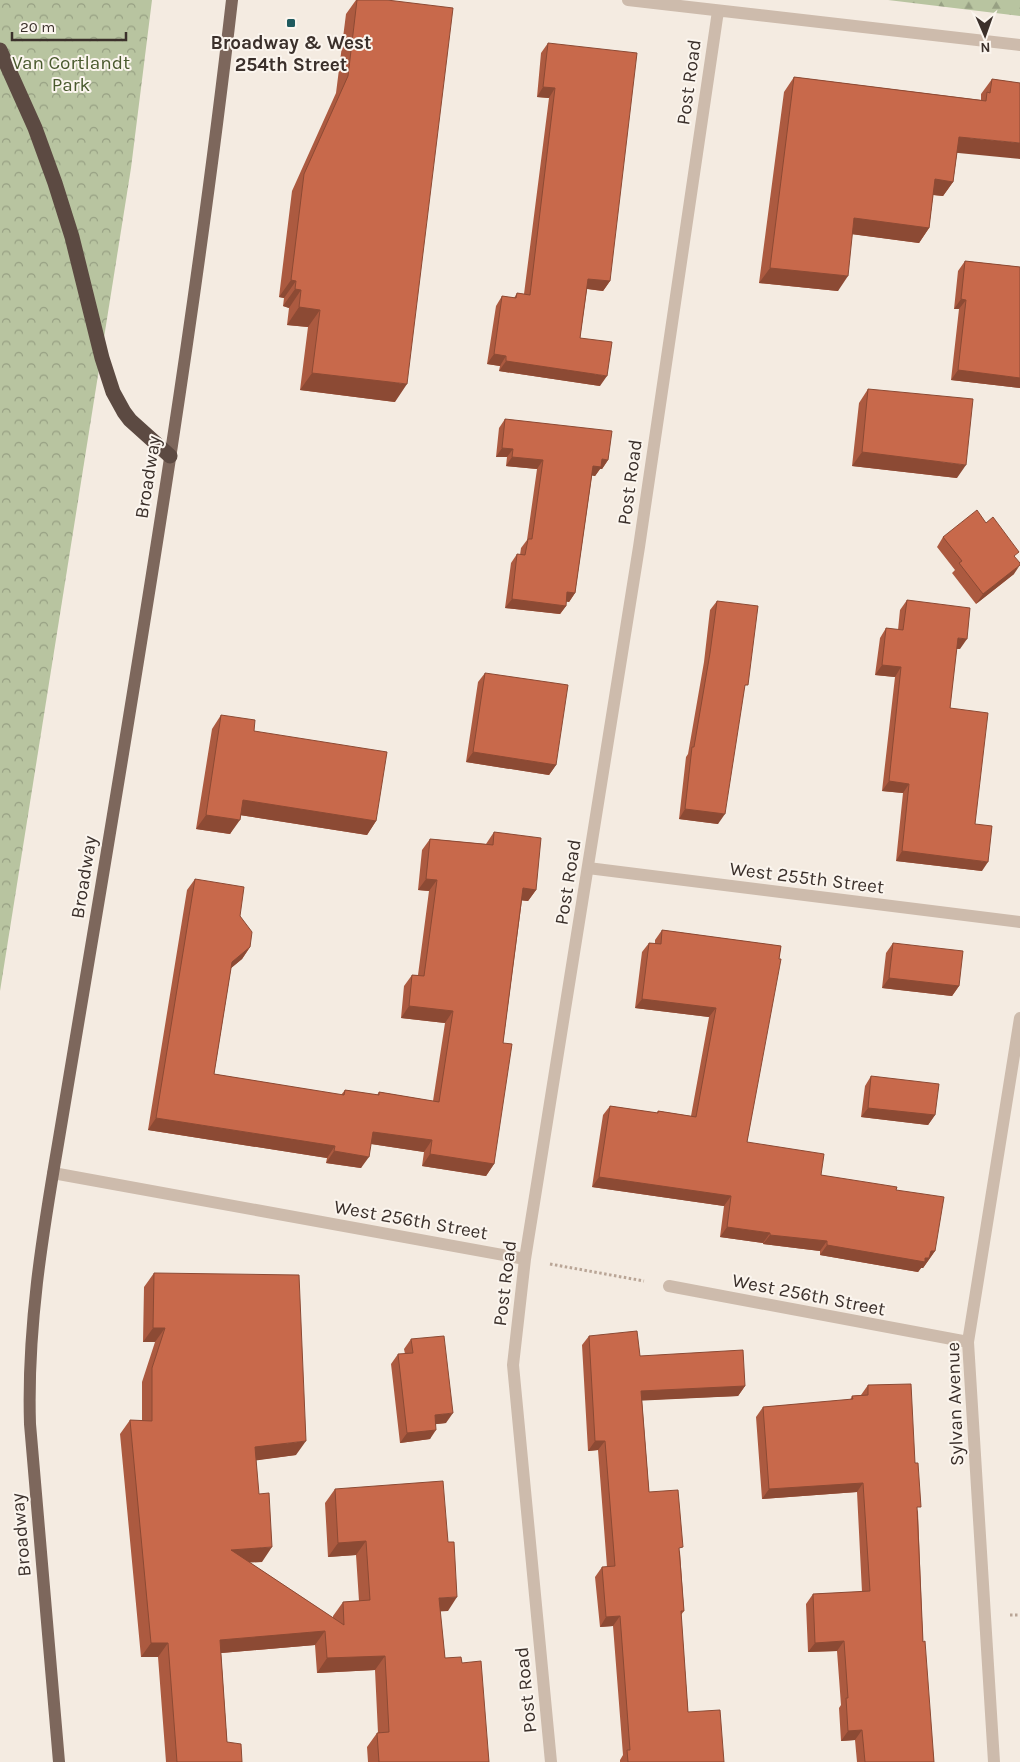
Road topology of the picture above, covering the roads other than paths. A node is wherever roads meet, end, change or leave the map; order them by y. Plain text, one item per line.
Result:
1 (232, 0) edge
2 (628, 0) edge
3 (718, 11) junction
4 (1020, 45) edge
5 (0, 50) edge
6 (170, 456) junction
7 (588, 868) junction
8 (1020, 922) edge
9 (1020, 1018) edge
10 (53, 1173) junction
11 (525, 1259) junction
12 (670, 1286) road end
13 (968, 1342) junction
14 (59, 1762) edge
15 (551, 1762) edge
16 (994, 1762) edge

1 - 6 main road, Broadway
2 - 3 street
3 - 4 street
3 - 7 street, Post Road
5 - 6 highway
6 - 10 main road, Broadway
7 - 8 street, West 255th Street
7 - 11 street, Post Road
9 - 13 street, Sylvan Avenue
10 - 11 street, West 256th Street
10 - 14 main road, Broadway
11 - 15 street, Post Road
12 - 13 street, West 256th Street
13 - 16 street, Sylvan Avenue

